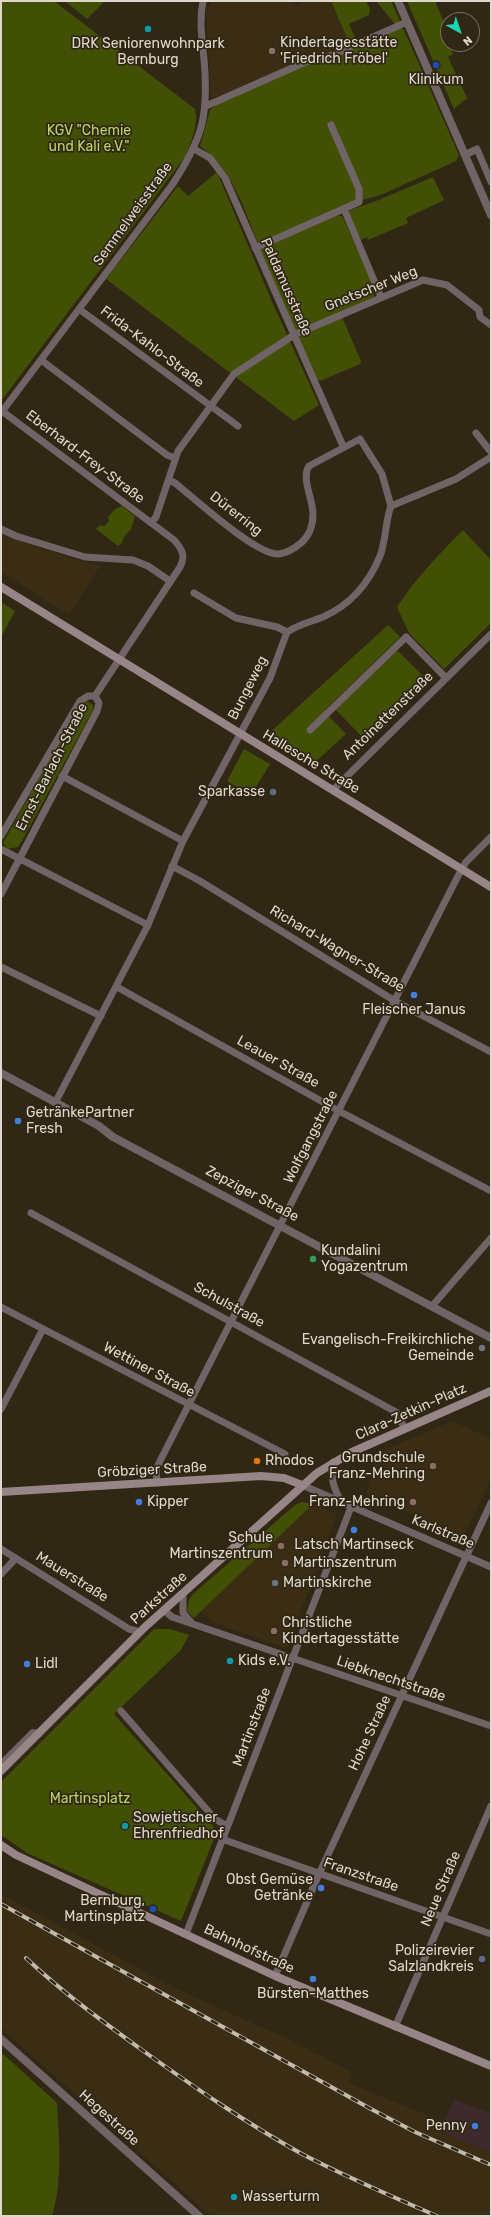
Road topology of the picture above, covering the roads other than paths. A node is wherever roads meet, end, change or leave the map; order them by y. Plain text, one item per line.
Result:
1 (203, 1) edge
2 (398, 1) edge
3 (407, 22) junction
4 (206, 106) junction
5 (331, 125) dead end
6 (194, 149) junction
7 (465, 155) junction
8 (491, 182) edge
9 (344, 210) junction
10 (491, 215) edge
11 (255, 248) junction
12 (381, 297) junction
13 (79, 309) junction
14 (491, 325) edge
15 (294, 336) junction
16 (41, 360) junction
17 (210, 406) junction
18 (2, 412) edge
19 (238, 426) dead end
20 (476, 433) dead end
21 (343, 446) junction
22 (491, 452) edge
23 (175, 458) junction
24 (491, 458) edge
25 (168, 480) junction
26 (392, 506) junction
27 (151, 523) junction
28 (1, 529) edge
29 (170, 581) junction
30 (1, 587) edge
31 (194, 593) dead end
32 (287, 632) junction
33 (491, 634) edge
34 (118, 659) junction
35 (446, 678) junction
36 (95, 696) junction
37 (310, 730) dead end
38 (240, 733) junction
39 (62, 776) junction
40 (333, 790) junction
41 (1, 836) edge
42 (491, 837) edge
43 (183, 841) junction
44 (1, 849) edge
45 (19, 858) junction
46 (172, 866) junction
47 (462, 869) junction
48 (491, 886) edge
49 (1, 894) edge
50 (148, 925) junction
51 (1, 967) edge
52 (117, 986) junction
53 (395, 1000) junction
54 (102, 1016) junction
55 (491, 1052) edge
56 (1, 1073) edge
57 (55, 1103) junction
58 (339, 1111) junction
59 (491, 1191) edge
60 (31, 1213) dead end
61 (281, 1224) junction
62 (491, 1238) edge
63 (433, 1305) junction
64 (1, 1307) edge
65 (232, 1321) junction
66 (43, 1329) junction
67 (491, 1338) edge
68 (491, 1391) edge
69 (189, 1405) junction
70 (1, 1409) edge
71 (405, 1429) junction
72 (285, 1454) dead end
73 (333, 1462) junction
74 (157, 1483) junction
75 (302, 1486) junction
76 (1, 1492) edge
77 (341, 1502) junction
78 (491, 1502) edge
79 (351, 1507) junction
80 (1, 1549) edge
81 (467, 1556) junction
82 (16, 1558) junction
83 (491, 1567) edge
84 (1, 1574) edge
85 (183, 1593) junction
86 (164, 1610) junction
87 (193, 1624) junction
88 (129, 1629) junction
89 (140, 1632) junction
90 (129, 1643) junction
91 (293, 1658) junction
92 (401, 1696) junction
93 (121, 1711) dead end
94 (491, 1726) edge
95 (38, 1734) junction
96 (1, 1765) edge
97 (1, 1771) edge
98 (491, 1806) edge
99 (227, 1826) junction
100 (222, 1839) junction
101 (1, 1845) edge
102 (319, 1874) junction
103 (443, 1917) junction
104 (186, 1934) junction
105 (491, 1934) edge
106 (275, 1976) junction
107 (395, 2027) junction
108 (1, 2039) edge
109 (491, 2066) edge
110 (199, 2216) edge

1 - 4 street, Semmelweisstraße
2 - 3 street
3 - 4 street
3 - 7 street
4 - 6 street, Semmelweisstraße
5 - 9 street
6 - 11 street, Paldamusstraße
6 - 13 street, Semmelweisstraße
7 - 8 street
7 - 10 street
9 - 11 street
9 - 12 street
11 - 15 street, Paldamusstraße
12 - 14 street, Gnetscher Weg
12 - 15 street, Gnetscher Weg
13 - 16 street, Semmelweisstraße
13 - 17 street, Frida-Kahlo-Straße
15 - 17 street, Gnetscher Weg
15 - 21 street, Paldamusstraße
16 - 18 street, Semmelweisstraße
16 - 23 street
17 - 19 street, Frida-Kahlo-Straße
17 - 23 street, Gnetscher Weg
18 - 27 street, Eberhard-Frey-Straße
20 - 22 street
21 - 25 street, Dürerring
21 - 26 street, Dürerring
23 - 25 street, Gnetscher Weg
24 - 26 street
25 - 27 street, Gnetscher Weg
26 - 32 street
27 - 29 street, Eberhard-Frey-Straße
28 - 29 street
29 - 34 street, Ernst-Barlach-Straße
30 - 34 main road, Hallesche Straße
31 - 32 street
32 - 38 street, Bungeweg
33 - 35 street, Antoinettenstraße
34 - 36 street, Ernst-Barlach-Straße
34 - 38 main road, Hallesche Straße
35 - 37 street, Antoinettenstraße
35 - 40 street, Antoinettenstraße
36 - 39 street, Ernst-Barlach-Straße
36 - 41 street, Ernst-Barlach-Straße
38 - 40 main road, Hallesche Straße
38 - 43 street, Bungeweg
39 - 43 street
39 - 45 street, Ernst-Barlach-Straße
40 - 47 main road, Hallesche Straße
42 - 47 street, Wolfgangstraße
43 - 46 street, Bungeweg
44 - 45 street
45 - 49 street, Ernst-Barlach-Straße
45 - 50 street
46 - 50 street, Bungeweg
46 - 53 street, Richard-Wagner-Straße
47 - 48 main road, Hallesche Straße
47 - 53 street, Wolfgangstraße
50 - 52 street, Bungeweg
51 - 54 street
52 - 54 street, Bungeweg
52 - 58 street, Leauer Straße
53 - 55 street, Richard-Wagner-Straße
53 - 58 street, Wolfgangstraße
54 - 57 street, Bungeweg
56 - 57 street, Zepziger Straße
57 - 61 street, Zepziger Straße
58 - 59 street, Leauer Straße
58 - 61 street, Wolfgangstraße
60 - 65 street, Schulstraße
61 - 63 street, Zepziger Straße
61 - 65 street, Wolfgangstraße
62 - 63 street
63 - 67 street, Zepziger Straße
64 - 66 street, Wettiner Straße
65 - 69 street, Wolfgangstraße
65 - 71 street, Schulstraße
66 - 69 street, Wettiner Straße
66 - 70 street
68 - 71 main road, Clara-Zetkin-Platz
69 - 72 street, Wettiner Straße
69 - 74 street, Wolfgangstraße
71 - 73 main road, Clara-Zetkin-Platz
73 - 75 main road, Clara-Zetkin-Platz
73 - 77 street
74 - 75 main road, Gröbziger Straße
74 - 76 main road, Gröbziger Straße
75 - 77 street, Karlstraße
75 - 85 main road, Parkstraße
77 - 79 street, Karlstraße
78 - 81 street, Hohe Straße
79 - 81 street, Karlstraße
79 - 91 street, Martinstraße
80 - 82 street, Mauerstraße
81 - 83 street, Karlstraße
81 - 92 street, Hohe Straße
82 - 84 street
82 - 88 street, Mauerstraße
85 - 86 main road, Parkstraße
85 - 87 street
86 - 87 street, Liebknechtstraße
86 - 89 main road, Parkstraße
87 - 91 street, Liebknechtstraße
88 - 89 street, Mauerstraße
88 - 90 street
89 - 90 main road, Parkstraße
90 - 95 main road, Parkstraße
91 - 92 street, Liebknechtstraße
91 - 99 street, Martinstraße
92 - 94 street, Liebknechtstraße
92 - 102 street, Hohe Straße
93 - 99 street
95 - 96 street, Parkstraße
95 - 97 main road, Parkstraße
98 - 103 street, Neue Straße
99 - 100 street, Martinstraße
100 - 102 street, Franzstraße
100 - 104 street, Martinstraße
101 - 104 main road, Bahnhofstraße
102 - 103 street, Franzstraße
102 - 106 street, Hohe Straße
103 - 105 street, Franzstraße
103 - 107 street, Neue Straße
104 - 106 main road, Bahnhofstraße
106 - 107 main road, Bahnhofstraße
107 - 109 main road, Bahnhofstraße
108 - 110 street, Hegestraße

